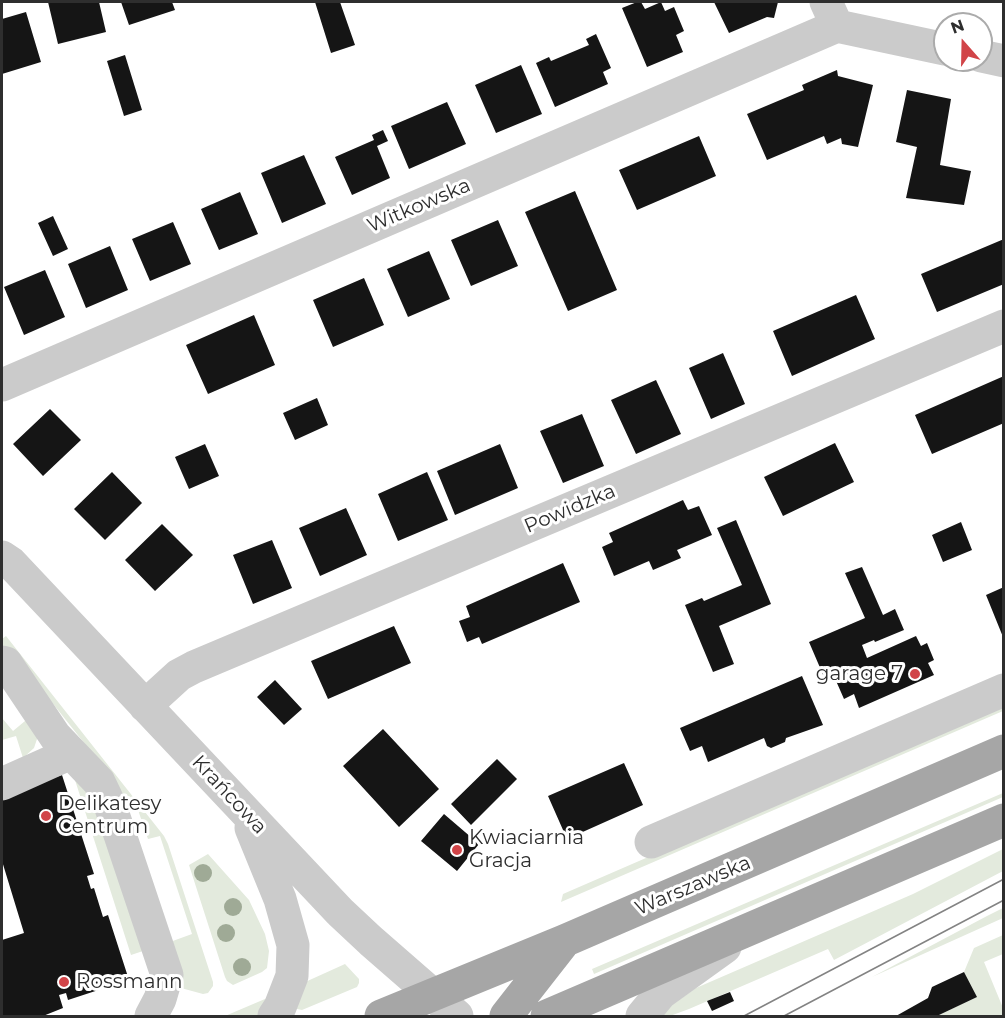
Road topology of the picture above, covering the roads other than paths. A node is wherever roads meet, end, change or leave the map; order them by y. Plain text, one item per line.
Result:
1 (831, 14) edge
2 (933, 45) edge
3 (1004, 326) edge
4 (2, 385) edge
5 (4, 559) edge
6 (2, 662) edge
7 (1004, 690) edge
8 (145, 706) junction
9 (1004, 751) edge
10 (71, 753) junction
11 (2, 784) edge
12 (245, 812) junction
13 (1004, 820) edge
14 (651, 842) dead end
15 (743, 933) junction
16 (564, 941) junction
17 (432, 994) junction
18 (151, 1017) edge
19 (274, 1017) edge
20 (381, 1017) edge
21 (409, 1017) edge
22 (457, 1017) edge
23 (506, 1017) edge
24 (546, 1017) edge
25 (642, 1017) edge

1 - 2 street
1 - 4 street, Witkowska
3 - 8 street, Powidzka
5 - 8 street, Krańcowa
6 - 10 street
7 - 14 street
8 - 12 street, Krańcowa
9 - 16 main road, Warszawska
10 - 11 street
10 - 18 street
12 - 17 street, Krańcowa
12 - 19 street
13 - 15 main road
15 - 24 main road
15 - 25 street
16 - 17 main road, Warszawska
16 - 23 main road
17 - 20 main road, Warszawska
17 - 21 main road
17 - 22 street, Krańcowa

